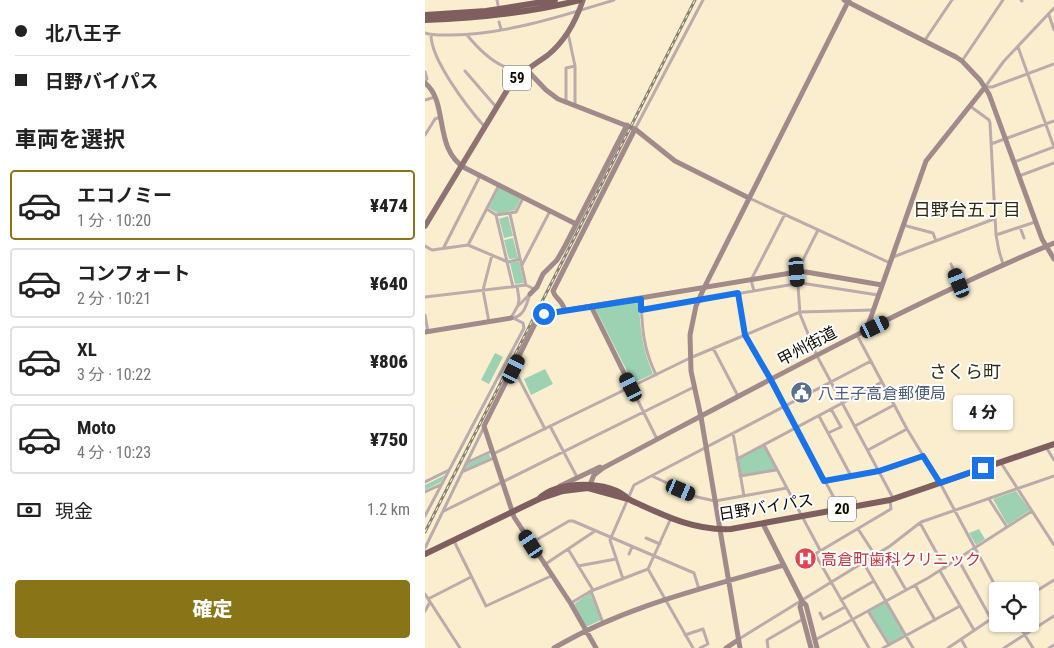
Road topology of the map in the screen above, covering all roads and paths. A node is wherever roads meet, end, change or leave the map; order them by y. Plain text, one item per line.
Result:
1 (497, 0) edge
2 (555, 0) edge
3 (580, 0) edge
4 (615, 0) edge
5 (703, 0) edge
6 (952, 0) edge
7 (1003, 0) edge
8 (847, 1) edge
9 (498, 5) dead end
10 (1054, 8) edge
11 (579, 11) junction
12 (425, 15) edge
13 (1049, 15) junction
14 (425, 20) edge
15 (499, 22) dead end
16 (501, 29) junction
17 (1054, 30) edge
18 (425, 33) edge
19 (568, 33) junction
20 (467, 34) junction
21 (431, 35) junction
22 (925, 40) junction
23 (1018, 47) junction
24 (962, 60) junction
25 (1054, 64) edge
26 (575, 66) junction
27 (465, 71) dead end
28 (524, 71) junction
29 (425, 72) edge
30 (1027, 74) junction
31 (425, 82) edge
32 (985, 87) junction
33 (435, 97) junction
34 (425, 100) edge
35 (566, 103) junction
36 (970, 106) junction
37 (575, 107) junction
38 (497, 108) junction
39 (440, 117) junction
40 (1054, 121) edge
41 (1046, 124) junction
42 (627, 125) junction
43 (485, 127) junction
44 (635, 129) junction
45 (426, 133) edge
46 (1006, 139) junction
47 (991, 144) junction
48 (1054, 147) edge
49 (1014, 162) junction
50 (1054, 163) edge
51 (461, 166) junction
52 (480, 176) junction
53 (1019, 176) junction
54 (499, 185) junction
55 (523, 198) junction
56 (749, 198) junction
57 (487, 209) junction
58 (550, 211) junction
59 (510, 214) junction
60 (785, 214) junction
61 (497, 215) junction
62 (994, 219) junction
63 (1036, 222) junction
64 (576, 224) junction
65 (903, 225) junction
66 (425, 226) edge
67 (1020, 227) junction
68 (818, 230) junction
69 (995, 236) junction
70 (1024, 238) dead end
71 (936, 241) junction
72 (1054, 243) edge
73 (468, 244) junction
74 (425, 246) edge
75 (1046, 246) junction
76 (444, 248) junction
77 (493, 255) junction
78 (893, 257) junction
79 (520, 259) junction
80 (1054, 259) edge
81 (508, 262) junction
82 (890, 264) junction
83 (951, 264) dead end
84 (1003, 264) junction
85 (522, 265) junction
86 (797, 272) junction
87 (751, 280) junction
88 (797, 283) junction
89 (883, 285) junction
90 (960, 285) junction
91 (527, 286) junction
92 (515, 287) junction
93 (704, 288) junction
94 (483, 290) junction
95 (753, 291) junction
96 (532, 292) junction
97 (738, 293) junction
98 (519, 294) junction
99 (878, 295) junction
100 (425, 297) edge
101 (641, 299) junction
102 (699, 301) junction
103 (523, 302) junction
104 (526, 306) junction
105 (591, 306) junction
106 (516, 308) junction
107 (641, 310) junction
108 (873, 310) junction
109 (565, 311) junction
110 (800, 312) junction
111 (425, 315) edge
112 (520, 316) junction
113 (512, 318) junction
114 (489, 322) junction
115 (523, 323) junction
116 (866, 331) junction
117 (426, 332) edge
118 (745, 335) junction
119 (857, 335) junction
120 (713, 348) junction
121 (817, 356) junction
122 (690, 358) junction
123 (871, 361) junction
124 (514, 369) junction
125 (499, 375) junction
126 (656, 375) junction
127 (508, 380) junction
128 (771, 380) junction
129 (831, 382) junction
130 (882, 382) junction
131 (631, 387) junction
132 (694, 387) junction
133 (739, 397) junction
134 (843, 403) junction
135 (894, 405) junction
136 (785, 407) junction
137 (831, 409) junction
138 (644, 412) junction
139 (819, 416) junction
140 (701, 417) junction
141 (484, 426) junction
142 (551, 426) junction
143 (855, 426) junction
144 (796, 428) junction
145 (545, 429) junction
146 (907, 429) junction
147 (828, 433) junction
148 (733, 434) junction
149 (657, 439) junction
150 (1054, 444) edge
151 (764, 445) junction
152 (1045, 446) junction
153 (706, 448) junction
154 (868, 450) junction
155 (564, 452) junction
156 (493, 455) junction
157 (923, 456) junction
158 (737, 459) junction
159 (1054, 460) edge
160 (1000, 462) junction
161 (466, 463) junction
162 (603, 468) junction
163 (450, 470) junction
164 (776, 470) junction
165 (879, 471) junction
166 (461, 472) junction
167 (651, 476) junction
168 (740, 476) junction
169 (851, 476) junction
170 (1054, 476) edge
171 (577, 478) junction
172 (824, 481) junction
173 (425, 482) edge
174 (502, 483) junction
175 (940, 483) junction
176 (442, 484) junction
177 (589, 486) junction
178 (787, 488) junction
179 (1018, 489) junction
180 (425, 492) edge
181 (545, 494) junction
182 (743, 496) junction
183 (989, 498) junction
184 (539, 499) junction
185 (628, 499) junction
186 (892, 499) junction
187 (715, 501) junction
188 (840, 510) junction
189 (954, 510) junction
190 (444, 511) junction
191 (1032, 511) junction
192 (512, 513) junction
193 (425, 516) edge
194 (802, 517) junction
195 (671, 518) junction
196 (920, 523) junction
197 (763, 524) junction
198 (1007, 527) junction
199 (858, 529) junction
200 (720, 530) junction
201 (595, 531) junction
202 (610, 538) junction
203 (646, 538) dead end
204 (454, 541) junction
205 (531, 544) junction
206 (660, 544) junction
207 (1054, 545) edge
208 (632, 547) junction
209 (425, 548) edge
210 (975, 548) junction
211 (568, 550) junction
212 (820, 550) junction
213 (883, 550) junction
214 (425, 554) edge
215 (629, 554) dead end
216 (875, 555) junction
217 (654, 556) junction
218 (616, 559) junction
219 (959, 559) junction
220 (863, 562) junction
221 (544, 565) junction
222 (784, 565) junction
223 (578, 566) junction
224 (945, 568) junction
225 (648, 569) junction
226 (940, 570) junction
227 (551, 576) junction
228 (471, 577) junction
229 (623, 579) junction
230 (728, 580) junction
231 (1054, 580) edge
232 (874, 581) junction
233 (993, 582) edge
234 (830, 583) junction
235 (915, 585) junction
236 (1039, 589) edge
237 (699, 590) junction
238 (906, 590) junction
239 (592, 591) junction
240 (425, 594) edge
241 (664, 599) junction
242 (429, 600) junction
243 (841, 600) junction
244 (802, 601) junction
245 (885, 601) junction
246 (571, 604) junction
247 (960, 606) junction
248 (845, 607) junction
249 (425, 610) edge
250 (868, 611) junction
251 (820, 613) dead end
252 (989, 615) edge
253 (1054, 616) edge
254 (803, 619) junction
255 (852, 619) junction
256 (935, 620) junction
257 (989, 620) edge
258 (603, 623) junction
259 (585, 630) junction
260 (974, 630) junction
261 (1023, 632) edge
262 (685, 635) junction
263 (1025, 635) junction
264 (905, 636) junction
265 (961, 639) junction
266 (738, 640) junction
267 (815, 640) junction
268 (889, 645) junction
269 (1054, 645) edge
270 (460, 648) edge
271 (554, 648) edge
272 (596, 648) edge
273 (693, 648) edge
274 (700, 648) edge
275 (726, 648) edge
276 (740, 648) edge
277 (768, 648) edge
278 (811, 648) edge
279 (817, 648) edge
280 (869, 648) edge
281 (883, 648) edge
282 (913, 648) edge
283 (948, 648) edge
284 (967, 648) edge
285 (1004, 648) edge
286 (1033, 648) edge
287 (1049, 648) edge

1 - 9 street
2 - 12 highway
3 - 11 main road, 59
3 - 14 highway
4 - 11 street
5 - 44 street
6 - 22 street
7 - 24 street
8 - 22 street
8 - 56 street
10 - 13 street
11 - 16 street
11 - 19 main road, 59
13 - 17 street
13 - 23 street
15 - 16 street
16 - 20 street
18 - 21 street
19 - 26 street
19 - 28 main road, 59
20 - 21 street
20 - 28 street
21 - 43 street
22 - 24 street
23 - 30 street
23 - 32 street
24 - 32 street
25 - 30 street
26 - 35 street
26 - 37 street
27 - 38 street
28 - 35 street
28 - 38 main road, 59
29 - 31 street
30 - 32 street
30 - 41 street
31 - 33 street
32 - 36 street
32 - 46 street
33 - 34 street
33 - 39 street
35 - 37 street
36 - 47 street
36 - 65 street
37 - 42 street
38 - 43 main road, 59
39 - 45 street
39 - 51 street
40 - 41 street
41 - 46 street
41 - 48 street
42 - 44 street
42 - 64 street
43 - 51 main road, 59
44 - 56 street
44 - 109 street
46 - 47 street
46 - 49 street
47 - 62 street
48 - 49 street
49 - 53 street
50 - 53 street
51 - 52 street
51 - 66 main road, 59
52 - 54 street
52 - 76 street
53 - 63 street
54 - 55 street
54 - 57 street
55 - 58 street
55 - 59 street
56 - 60 street
56 - 93 street
57 - 61 street
57 - 73 street
58 - 64 street
58 - 85 street
59 - 61 street
59 - 79 street
60 - 68 street
60 - 87 street
61 - 81 street
62 - 69 street
62 - 71 street
63 - 67 street
63 - 75 street
64 - 96 street
65 - 71 street
65 - 78 street
67 - 69 street
67 - 70 street
68 - 82 street
68 - 86 street
69 - 84 street
71 - 78 street
72 - 75 street, 甲州街道
73 - 76 street
73 - 77 street
74 - 76 street
75 - 80 street
75 - 84 street, 甲州街道
77 - 81 street
77 - 94 street
78 - 82 street
79 - 81 street
79 - 85 street
81 - 92 street
82 - 89 street
83 - 90 street
84 - 90 street, 甲州街道
85 - 91 street
86 - 87 street
86 - 88 street
86 - 89 street
87 - 93 street
87 - 95 street
88 - 95 street
88 - 99 street
88 - 110 street
89 - 99 street
90 - 116 street, 甲州街道
91 - 92 street
91 - 96 street
92 - 94 street
92 - 98 street
93 - 101 street
93 - 102 street
94 - 100 street
94 - 114 street
95 - 97 street
96 - 103 street
96 - 104 street
97 - 102 street
97 - 118 street
98 - 103 street
98 - 106 street
99 - 108 street
101 - 105 street
101 - 107 street
102 - 107 street
102 - 122 street
103 - 104 street
103 - 106 street
104 - 112 street
105 - 109 street
105 - 131 street
106 - 112 street
106 - 113 street
107 - 126 street
108 - 110 street
108 - 116 street
109 - 124 street
110 - 118 street
110 - 121 street
111 - 117 street
112 - 113 street
112 - 115 street
113 - 114 street
113 - 115 street
114 - 117 street
115 - 125 street
116 - 119 street, 甲州街道
118 - 120 street
118 - 128 street
119 - 121 street, 甲州街道
119 - 123 street
120 - 122 street
120 - 133 street
121 - 128 street, 甲州街道
121 - 129 street
122 - 126 street
122 - 132 street
123 - 129 street
123 - 130 street
124 - 127 street
124 - 145 street
125 - 127 street
125 - 163 street
126 - 131 street
127 - 141 street
128 - 133 street, 甲州街道
128 - 136 street
129 - 134 street
129 - 136 street
130 - 134 street
130 - 135 street
131 - 138 street
131 - 142 street
132 - 138 street
132 - 140 street
133 - 140 street, 甲州街道
134 - 137 street
134 - 143 street
135 - 143 street
135 - 146 street
136 - 144 street
136 - 148 street
137 - 139 street
137 - 147 street
138 - 149 street
138 - 155 street
139 - 144 street
139 - 147 street
140 - 149 street, 甲州街道
140 - 153 street
141 - 156 street
141 - 161 street
142 - 145 street
142 - 155 street
143 - 154 street
144 - 151 street
144 - 172 street
145 - 156 street
146 - 154 street
146 - 157 street
147 - 169 street
148 - 153 street
148 - 158 street
149 - 162 street, 甲州街道
150 - 152 highway, 日野バイパス / 20
151 - 158 street
151 - 164 street
152 - 159 street
152 - 160 highway, 日野バイパス / 20
153 - 167 street
153 - 187 street
154 - 165 street
155 - 171 street
155 - 174 street
156 - 161 street
156 - 166 street
156 - 174 street
157 - 165 street
157 - 175 street
158 - 168 street
160 - 175 highway, 日野バイパス / 20
160 - 179 street
161 - 166 street
162 - 171 street, 甲州街道
162 - 177 street, 甲州街道
163 - 173 street
163 - 176 street
164 - 168 street
164 - 178 street
165 - 169 street
165 - 186 street
166 - 190 street
167 - 185 street
167 - 187 street
168 - 182 street
169 - 172 street
170 - 179 street
171 - 181 street, 甲州街道
172 - 188 street
174 - 190 street
174 - 192 street
175 - 186 highway, 日野バイパス / 20
175 - 189 street
176 - 180 street
176 - 193 street
177 - 181 highway, 日野バイパス / 20
177 - 184 highway, 20
177 - 185 highway, 日野バイパス / 20
178 - 182 street
178 - 194 street
179 - 183 street
179 - 191 street
181 - 184 highway, 日野バイパス / 20
182 - 187 street
183 - 189 street
183 - 198 street
184 - 192 highway, 20
185 - 195 highway, 日野バイパス / 20
185 - 202 street
186 - 188 highway, 日野バイパス / 20
186 - 199 street
187 - 200 street
188 - 194 highway, 日野バイパス / 20
189 - 196 street
189 - 210 street
190 - 209 street
191 - 198 street
191 - 207 street
192 - 204 highway, 20
192 - 205 street
194 - 197 highway, 日野バイパス / 20
194 - 212 street
195 - 200 highway, 日野バイパス / 20
195 - 206 street
196 - 213 street
196 - 224 street
197 - 200 highway, 日野バイパス / 20
197 - 222 street
198 - 210 street
199 - 212 street
199 - 216 street
200 - 230 street
201 - 202 street
201 - 205 street
201 - 211 street
202 - 208 street
202 - 218 street
203 - 206 street
204 - 214 highway, 20
204 - 228 street
205 - 221 street
206 - 217 street
208 - 215 street
208 - 217 street
210 - 219 street
210 - 233 street
211 - 221 street
211 - 223 street
212 - 234 street
213 - 216 street
213 - 238 street
216 - 220 street
217 - 225 street
217 - 237 street
218 - 223 street
218 - 229 street
219 - 224 street
219 - 252 street
220 - 232 street
220 - 234 street
221 - 227 street
222 - 230 street
222 - 244 street
223 - 239 street
224 - 226 street
225 - 229 street
225 - 241 street
226 - 235 street
226 - 247 street
227 - 228 street
227 - 246 street
228 - 242 street
229 - 239 street
230 - 237 street
230 - 266 street
231 - 236 street
232 - 243 street
232 - 245 street
234 - 243 street
234 - 244 street
235 - 238 street
235 - 256 street
237 - 241 street
238 - 245 street
239 - 246 street
239 - 258 street
240 - 242 street
241 - 258 street
241 - 262 street
242 - 249 street
242 - 270 street
243 - 248 street
244 - 254 street
244 - 266 street
244 - 267 street
245 - 250 street
245 - 264 street
246 - 259 street
247 - 256 street
247 - 260 street
248 - 251 street
248 - 255 street
250 - 255 street
250 - 268 street
253 - 263 street
254 - 277 street
254 - 278 street
255 - 267 street
255 - 280 street
256 - 264 street
257 - 260 street
258 - 259 street
259 - 271 street
259 - 272 street
260 - 265 street
261 - 263 street
262 - 273 street
262 - 274 street
263 - 285 street
263 - 286 street
264 - 268 street
264 - 282 street
265 - 283 street
265 - 284 street
266 - 275 street
266 - 276 street
267 - 279 street
268 - 281 street
269 - 287 street

